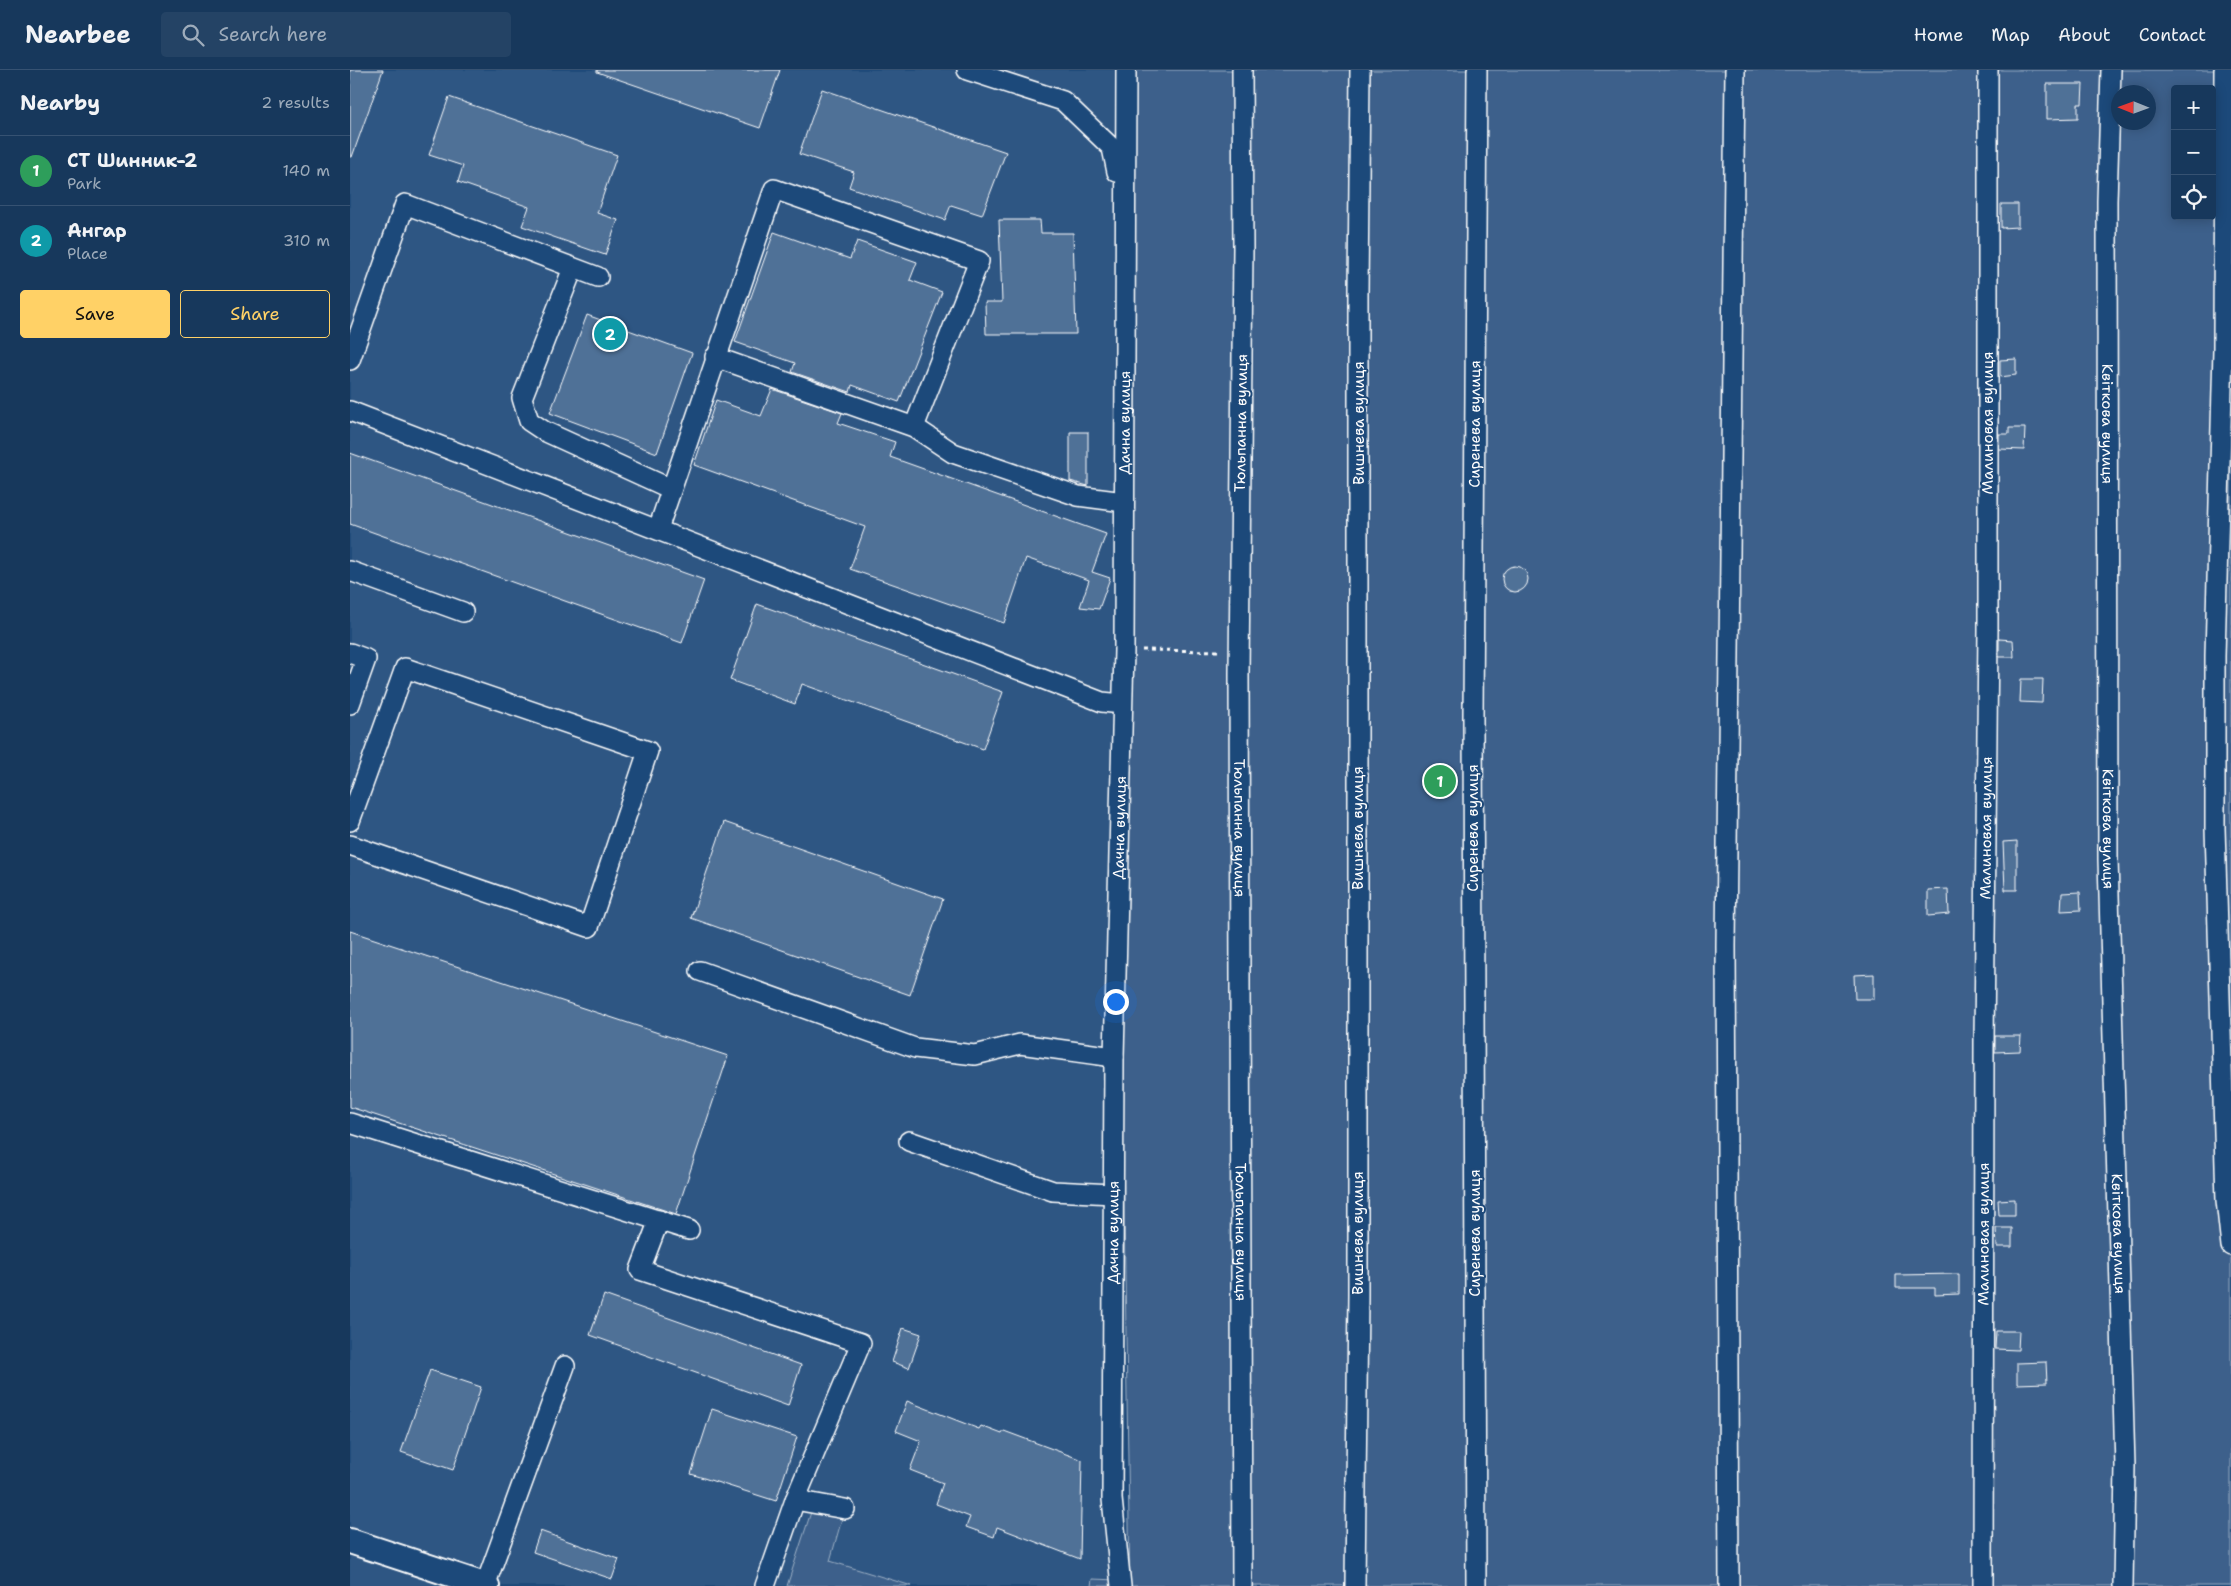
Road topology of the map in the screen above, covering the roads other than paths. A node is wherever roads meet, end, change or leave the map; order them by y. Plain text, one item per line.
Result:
1 (967, 70) edge
2 (1126, 70) edge
3 (1242, 70) edge
4 (1360, 70) edge
5 (1477, 70) edge
6 (1735, 70) edge
7 (1988, 70) edge
8 (2111, 70) edge
9 (2224, 70) edge
10 (1124, 206) junction
11 (573, 268) junction
12 (598, 277) dead end
13 (715, 357) junction
14 (350, 360) edge
15 (350, 411) edge
16 (914, 427) junction
17 (671, 489) junction
18 (1124, 502) junction
19 (658, 529) junction
20 (350, 571) edge
21 (463, 612) dead end
22 (350, 654) edge
23 (350, 704) edge
24 (1122, 704) junction
25 (350, 821) edge
26 (350, 845) edge
27 (700, 971) dead end
28 (1114, 1057) junction
29 (350, 1123) edge
30 (909, 1141) dead end
31 (1113, 1194) junction
32 (659, 1220) junction
33 (689, 1230) dead end
34 (2231, 1246) edge
35 (565, 1366) dead end
36 (795, 1500) junction
37 (845, 1509) dead end
38 (350, 1541) edge
39 (486, 1586) edge
40 (765, 1586) edge
41 (1121, 1586) edge
42 (1242, 1586) edge
43 (1355, 1586) edge
44 (1476, 1586) edge
45 (1729, 1586) edge
46 (1983, 1586) edge
47 (2123, 1586) edge

1 - 10 street
2 - 10 street, Дачна вулиця
3 - 42 street, Тюльпанна вулиця
4 - 43 street, Вишнева вулиця
5 - 44 street, Сиренева вулиця
6 - 45 street
7 - 46 street, Малиновая вулиця
8 - 47 street, Квіткова вулиця
9 - 34 street
10 - 18 street, Дачна вулиця
11 - 12 street
11 - 14 street
11 - 17 street
13 - 16 street
13 - 16 street
13 - 17 street
15 - 19 street
16 - 18 street
17 - 19 street
18 - 24 street, Дачна вулиця
19 - 24 street
20 - 21 street
22 - 23 street
24 - 28 street, Дачна вулиця
25 - 26 street
27 - 28 street
28 - 31 street, Дачна вулиця
29 - 32 street
30 - 31 street
31 - 41 street, Дачна вулиця
32 - 33 street
32 - 36 street
35 - 39 street
36 - 37 street
36 - 40 street
38 - 39 main road

